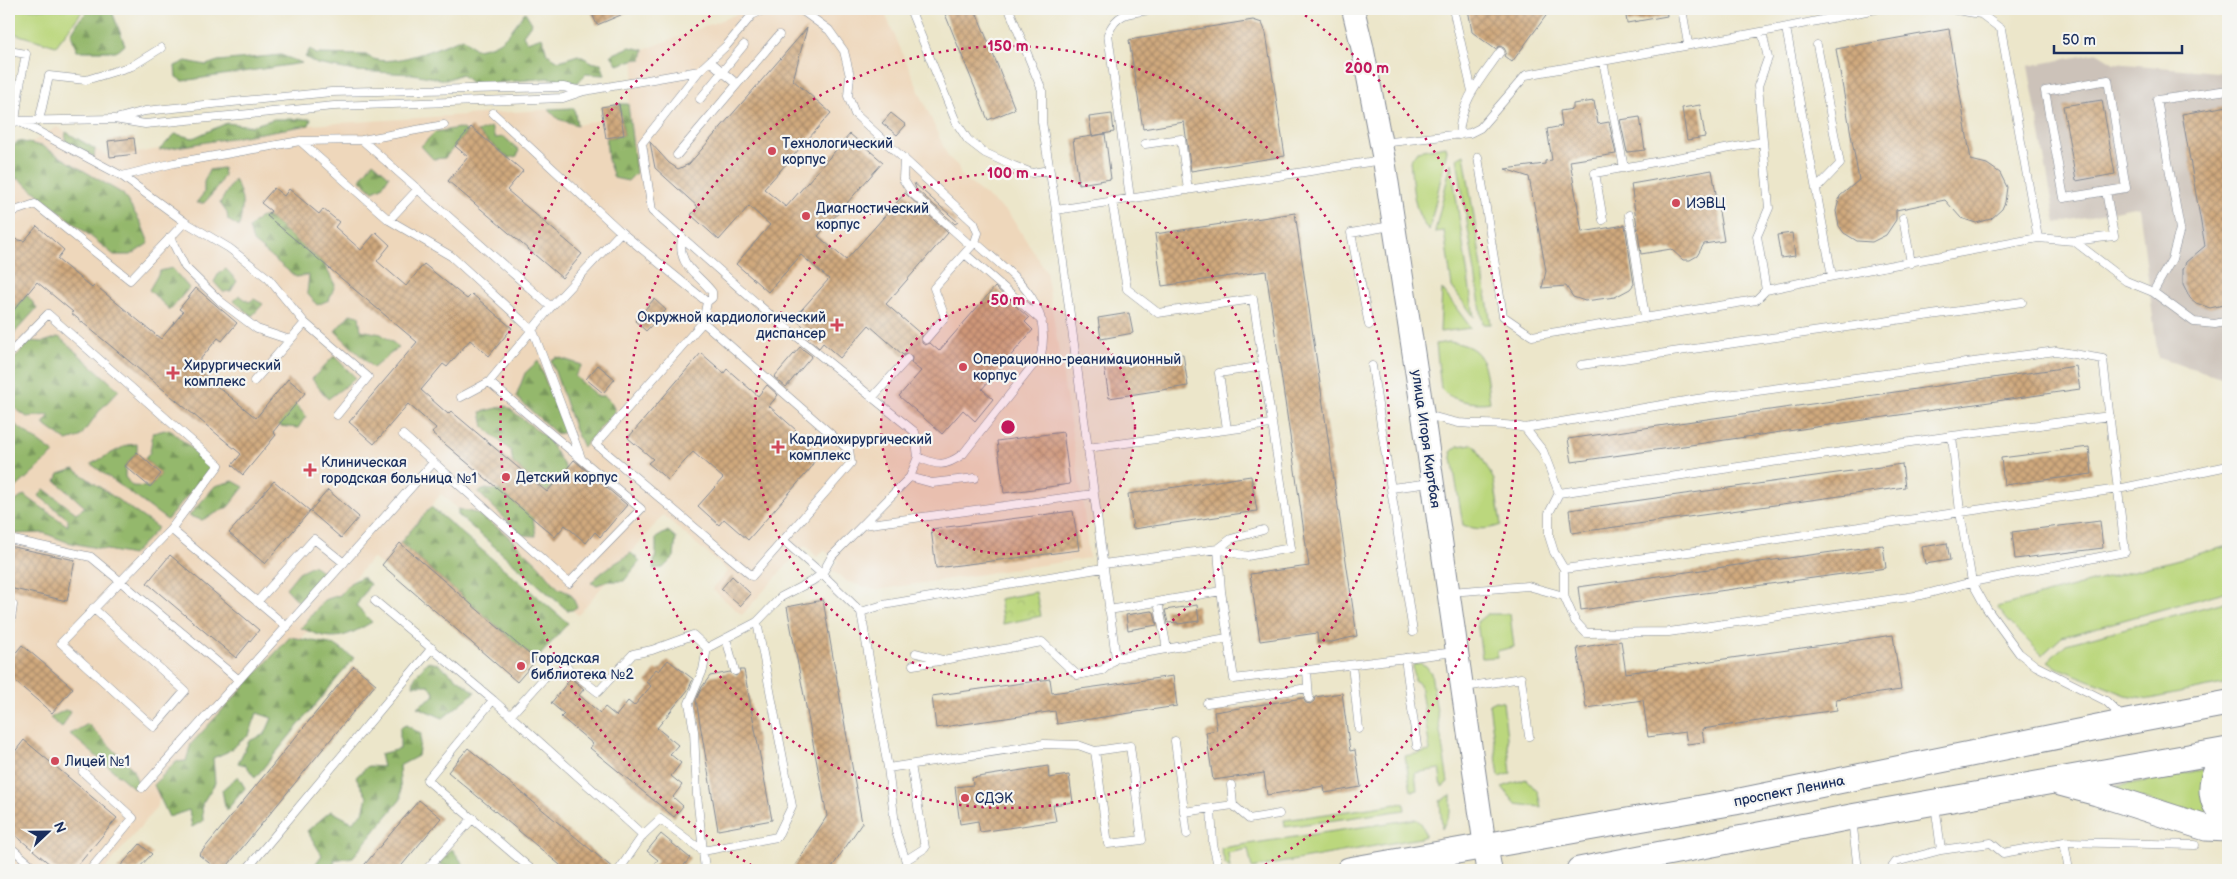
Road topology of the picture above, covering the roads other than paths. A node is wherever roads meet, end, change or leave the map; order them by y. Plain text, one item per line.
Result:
1 (765, 9) edge
2 (800, 9) edge
3 (910, 9) edge
4 (1009, 9) edge
5 (1158, 9) edge
6 (1353, 9) edge
7 (1682, 9) edge
8 (1876, 9) edge
9 (1950, 9) edge
10 (1454, 10) edge
11 (1786, 28) junction
12 (1762, 32) junction
13 (779, 35) dead end
14 (1688, 44) junction
15 (744, 45) dead end
16 (1817, 45) dead end
17 (161, 48) dead end
18 (9, 51) edge
19 (1500, 52) dead end
20 (1603, 60) junction
21 (710, 62) junction
22 (699, 71) junction
23 (722, 71) junction
24 (738, 84) junction
25 (9, 89) edge
26 (19, 90) junction
27 (2228, 90) edge
28 (584, 91) junction
29 (1472, 92) junction
30 (700, 99) dead end
31 (216, 104) junction
32 (493, 113) dead end
33 (217, 117) junction
34 (114, 119) junction
35 (39, 121) junction
36 (14, 122) edge
37 (444, 125) dead end
38 (1459, 135) junction
39 (362, 140) junction
40 (300, 141) junction
41 (1763, 142) junction
42 (1145, 144) dead end
43 (1382, 152) junction
44 (677, 155) dead end
45 (1478, 157) dead end
46 (904, 158) junction
47 (1624, 168) junction
48 (1049, 170) junction
49 (122, 176) junction
50 (418, 189) junction
51 (1188, 190) junction
52 (1816, 190) junction
53 (2106, 191) junction
54 (1130, 198) junction
55 (1112, 201) junction
56 (1056, 210) junction
57 (9, 213) edge
58 (1629, 214) dead end
59 (1903, 218) dead end
60 (389, 220) junction
61 (1603, 220) dead end
62 (185, 222) junction
63 (1393, 225) junction
64 (621, 232) junction
65 (682, 236) junction
66 (170, 237) junction
67 (2038, 238) junction
68 (2074, 241) junction
69 (973, 244) junction
70 (965, 254) junction
71 (1911, 263) junction
72 (1832, 276) junction
73 (1766, 290) junction
74 (2153, 292) junction
75 (707, 302) junction
76 (2022, 302) dead end
77 (551, 307) junction
78 (1645, 318) junction
79 (1042, 321) junction
80 (704, 322) junction
81 (2228, 322) edge
82 (305, 323) junction
83 (1368, 325) dead end
84 (533, 331) junction
85 (926, 339) dead end
86 (290, 340) junction
87 (9, 354) edge
88 (907, 359) dead end
89 (1581, 365) dead end
90 (1264, 366) junction
91 (1372, 366) dead end
92 (254, 381) dead end
93 (489, 382) junction
94 (461, 397) dead end
95 (872, 398) junction
96 (1423, 414) junction
97 (337, 415) dead end
98 (2110, 416) junction
99 (1271, 424) junction
100 (1525, 428) junction
101 (1227, 429) junction
102 (403, 435) dead end
103 (1952, 436) junction
104 (1087, 448) junction
105 (918, 457) junction
106 (581, 459) junction
107 (434, 463) junction
108 (2228, 466) edge
109 (910, 477) junction
110 (975, 478) dead end
111 (1432, 483) junction
112 (1391, 488) junction
113 (2118, 489) junction
114 (1559, 493) junction
115 (1093, 494) junction
116 (1960, 512) junction
117 (863, 525) junction
118 (171, 529) junction
119 (1263, 530) dead end
120 (9, 539) edge
121 (783, 540) junction
122 (1218, 549) junction
123 (344, 563) junction
124 (1103, 566) junction
125 (1564, 569) junction
126 (822, 574) junction
127 (120, 581) junction
128 (1972, 582) junction
129 (1222, 591) junction
130 (1448, 593) junction
131 (1564, 596) junction
132 (376, 601) dead end
133 (257, 602) junction
134 (1158, 602) junction
135 (13, 605) dead end
136 (93, 608) junction
137 (1109, 610) junction
138 (861, 612) junction
139 (757, 622) junction
140 (287, 627) junction
141 (1413, 632) dead end
142 (9, 633) edge
143 (726, 638) junction
144 (1228, 638) junction
145 (432, 648) junction
146 (707, 648) junction
147 (1167, 649) junction
148 (1457, 652) junction
149 (916, 653) dead end
150 (1116, 658) junction
151 (1405, 658) junction
152 (943, 660) junction
153 (913, 665) dead end
154 (1352, 665) junction
155 (735, 671) dead end
156 (1306, 671) junction
157 (239, 680) junction
158 (1463, 687) junction
159 (1308, 688) junction
160 (1309, 698) dead end
161 (493, 700) junction
162 (1207, 703) dead end
163 (2228, 703) edge
164 (510, 716) junction
165 (2127, 722) junction
166 (1359, 729) dead end
167 (1529, 736) dead end
168 (1175, 741) dead end
169 (1417, 746) dead end
170 (2228, 750) edge
171 (1095, 751) junction
172 (2228, 758) edge
173 (911, 765) junction
174 (888, 768) junction
175 (83, 772) dead end
176 (2053, 782) junction
177 (1231, 785) dead end
178 (142, 788) dead end
179 (1935, 804) junction
180 (1233, 805) junction
181 (1211, 809) junction
182 (1184, 812) junction
183 (1279, 814) dead end
184 (2228, 816) edge
185 (1851, 817) junction
186 (473, 818) junction
187 (2228, 829) edge
188 (1187, 834) dead end
189 (644, 835) junction
190 (2064, 842) junction
191 (2195, 845) dead end
192 (9, 846) edge
193 (1941, 850) junction
194 (703, 851) junction
195 (1487, 858) edge
196 (906, 860) junction
197 (37, 870) edge
198 (90, 870) edge
199 (246, 870) edge
200 (426, 870) edge
201 (532, 870) edge
202 (619, 870) edge
203 (705, 870) edge
204 (909, 870) edge
205 (1218, 870) edge
206 (1349, 870) edge
207 (1579, 870) edge
208 (1858, 870) edge
209 (1890, 870) edge
210 (2069, 870) edge

1 - 21 lane
2 - 46 lane
3 - 48 lane
4 - 48 lane
5 - 54 lane
6 - 43 main road, улица Игоря Киртбая
7 - 14 lane
8 - 11 lane
9 - 67 lane
10 - 29 lane
11 - 12 lane
11 - 52 lane
12 - 14 lane
12 - 41 lane
13 - 24 lane
14 - 20 lane
15 - 23 lane
16 - 52 lane
17 - 35 lane
18 - 26 lane
19 - 29 lane
20 - 38 lane
20 - 47 lane
21 - 22 lane
21 - 23 lane
22 - 28 lane
22 - 65 lane
23 - 24 lane
23 - 30 lane
24 - 44 lane
25 - 26 lane
26 - 36 lane
27 - 74 lane
28 - 31 lane
28 - 33 lane
29 - 38 lane
31 - 33 lane
31 - 34 lane
32 - 64 lane
33 - 34 lane
34 - 35 lane
35 - 36 lane
36 - 49 lane
37 - 39 lane
38 - 43 lane
39 - 40 lane
39 - 50 lane
40 - 49 lane
40 - 60 lane
41 - 47 lane
41 - 73 lane
42 - 51 lane
43 - 51 lane
43 - 63 main road, улица Игоря Киртбая
45 - 78 lane
46 - 69 lane
46 - 69 lane
47 - 61 lane
48 - 56 lane
49 - 62 lane
50 - 60 lane
50 - 77 lane
51 - 54 lane
52 - 72 lane
53 - 53 lane
53 - 68 lane
54 - 55 lane
55 - 56 lane
55 - 90 lane
56 - 104 lane
57 - 66 lane
58 - 78 lane
59 - 71 lane
60 - 84 lane
62 - 66 lane
62 - 82 lane
63 - 83 lane
63 - 96 main road, улица Игоря Киртбая
64 - 75 lane
64 - 77 lane
65 - 75 lane
65 - 95 lane
66 - 86 lane
67 - 68 lane
67 - 71 lane
68 - 74 lane
69 - 70 lane
69 - 79 lane
70 - 79 lane
70 - 85 lane
71 - 72 lane
72 - 73 lane
73 - 78 lane
74 - 81 lane
75 - 80 lane
76 - 89 lane
77 - 84 lane
79 - 105 lane
80 - 121 lane
80 - 121 lane
82 - 86 lane
82 - 97 lane
84 - 93 lane
84 - 106 lane
86 - 92 lane
87 - 118 lane
88 - 95 lane
90 - 99 lane
90 - 101 lane
91 - 112 lane
93 - 94 lane
93 - 106 lane
95 - 105 lane
96 - 100 lane
96 - 111 main road, улица Игоря Киртбая
98 - 100 lane
98 - 103 lane
98 - 113 lane
99 - 101 lane
99 - 122 lane
100 - 114 lane
101 - 104 lane
102 - 107 lane
103 - 114 lane
103 - 116 lane
104 - 115 lane
105 - 109 lane
106 - 107 lane
107 - 123 lane
108 - 113 lane
109 - 110 lane
109 - 117 lane
111 - 112 lane
111 - 130 main road, улица Игоря Киртбая
112 - 141 lane
113 - 116 lane
113 - 128 lane
114 - 125 lane
115 - 117 lane
115 - 124 lane
116 - 125 lane
116 - 128 lane
117 - 126 lane
118 - 127 lane
118 - 133 lane
119 - 122 lane
120 - 127 lane
121 - 126 lane
122 - 124 lane
122 - 129 lane
123 - 133 lane
123 - 140 lane
124 - 137 lane
124 - 138 lane
125 - 131 lane
126 - 138 lane
126 - 139 lane
127 - 136 lane
127 - 157 lane
128 - 131 lane
128 - 165 lane
129 - 134 lane
129 - 144 lane
130 - 131 lane
130 - 148 main road, улица Игоря Киртбая
132 - 145 lane
133 - 140 lane
134 - 137 lane
134 - 147 lane
135 - 142 lane
136 - 136 lane
137 - 150 lane
138 - 174 lane
139 - 143 lane
139 - 194 lane
140 - 157 lane
143 - 146 lane
143 - 155 lane
144 - 147 lane
144 - 156 lane
145 - 161 lane
145 - 199 lane
146 - 164 lane
146 - 194 lane
147 - 150 lane
148 - 151 lane
148 - 158 main road, улица Игоря Киртбая
149 - 152 lane
150 - 152 lane
151 - 154 lane
151 - 169 lane
152 - 153 lane
154 - 156 lane
154 - 166 lane
156 - 159 lane
157 - 178 lane
158 - 167 lane
158 - 195 main road, улица Игоря Киртбая
159 - 160 lane
159 - 162 lane
161 - 164 lane
161 - 186 lane
163 - 165 main road, проспект Ленина
164 - 189 lane
165 - 195 main road, проспект Ленина
168 - 182 lane
170 - 176 main road
171 - 171 lane
171 - 173 lane
172 - 184 main road
173 - 174 lane
173 - 196 lane
174 - 196 lane
175 - 198 lane
176 - 179 main road
176 - 187 main road
177 - 180 lane
179 - 185 main road
179 - 193 lane
180 - 181 lane
180 - 183 lane
181 - 182 lane
181 - 205 lane
182 - 188 lane
185 - 207 main road
185 - 208 lane
186 - 200 lane
186 - 201 lane
189 - 194 lane
189 - 202 lane
190 - 191 lane
190 - 193 lane
190 - 210 lane
192 - 197 lane
193 - 209 lane
194 - 203 lane
195 - 206 main road, проспект Ленина
196 - 204 lane

